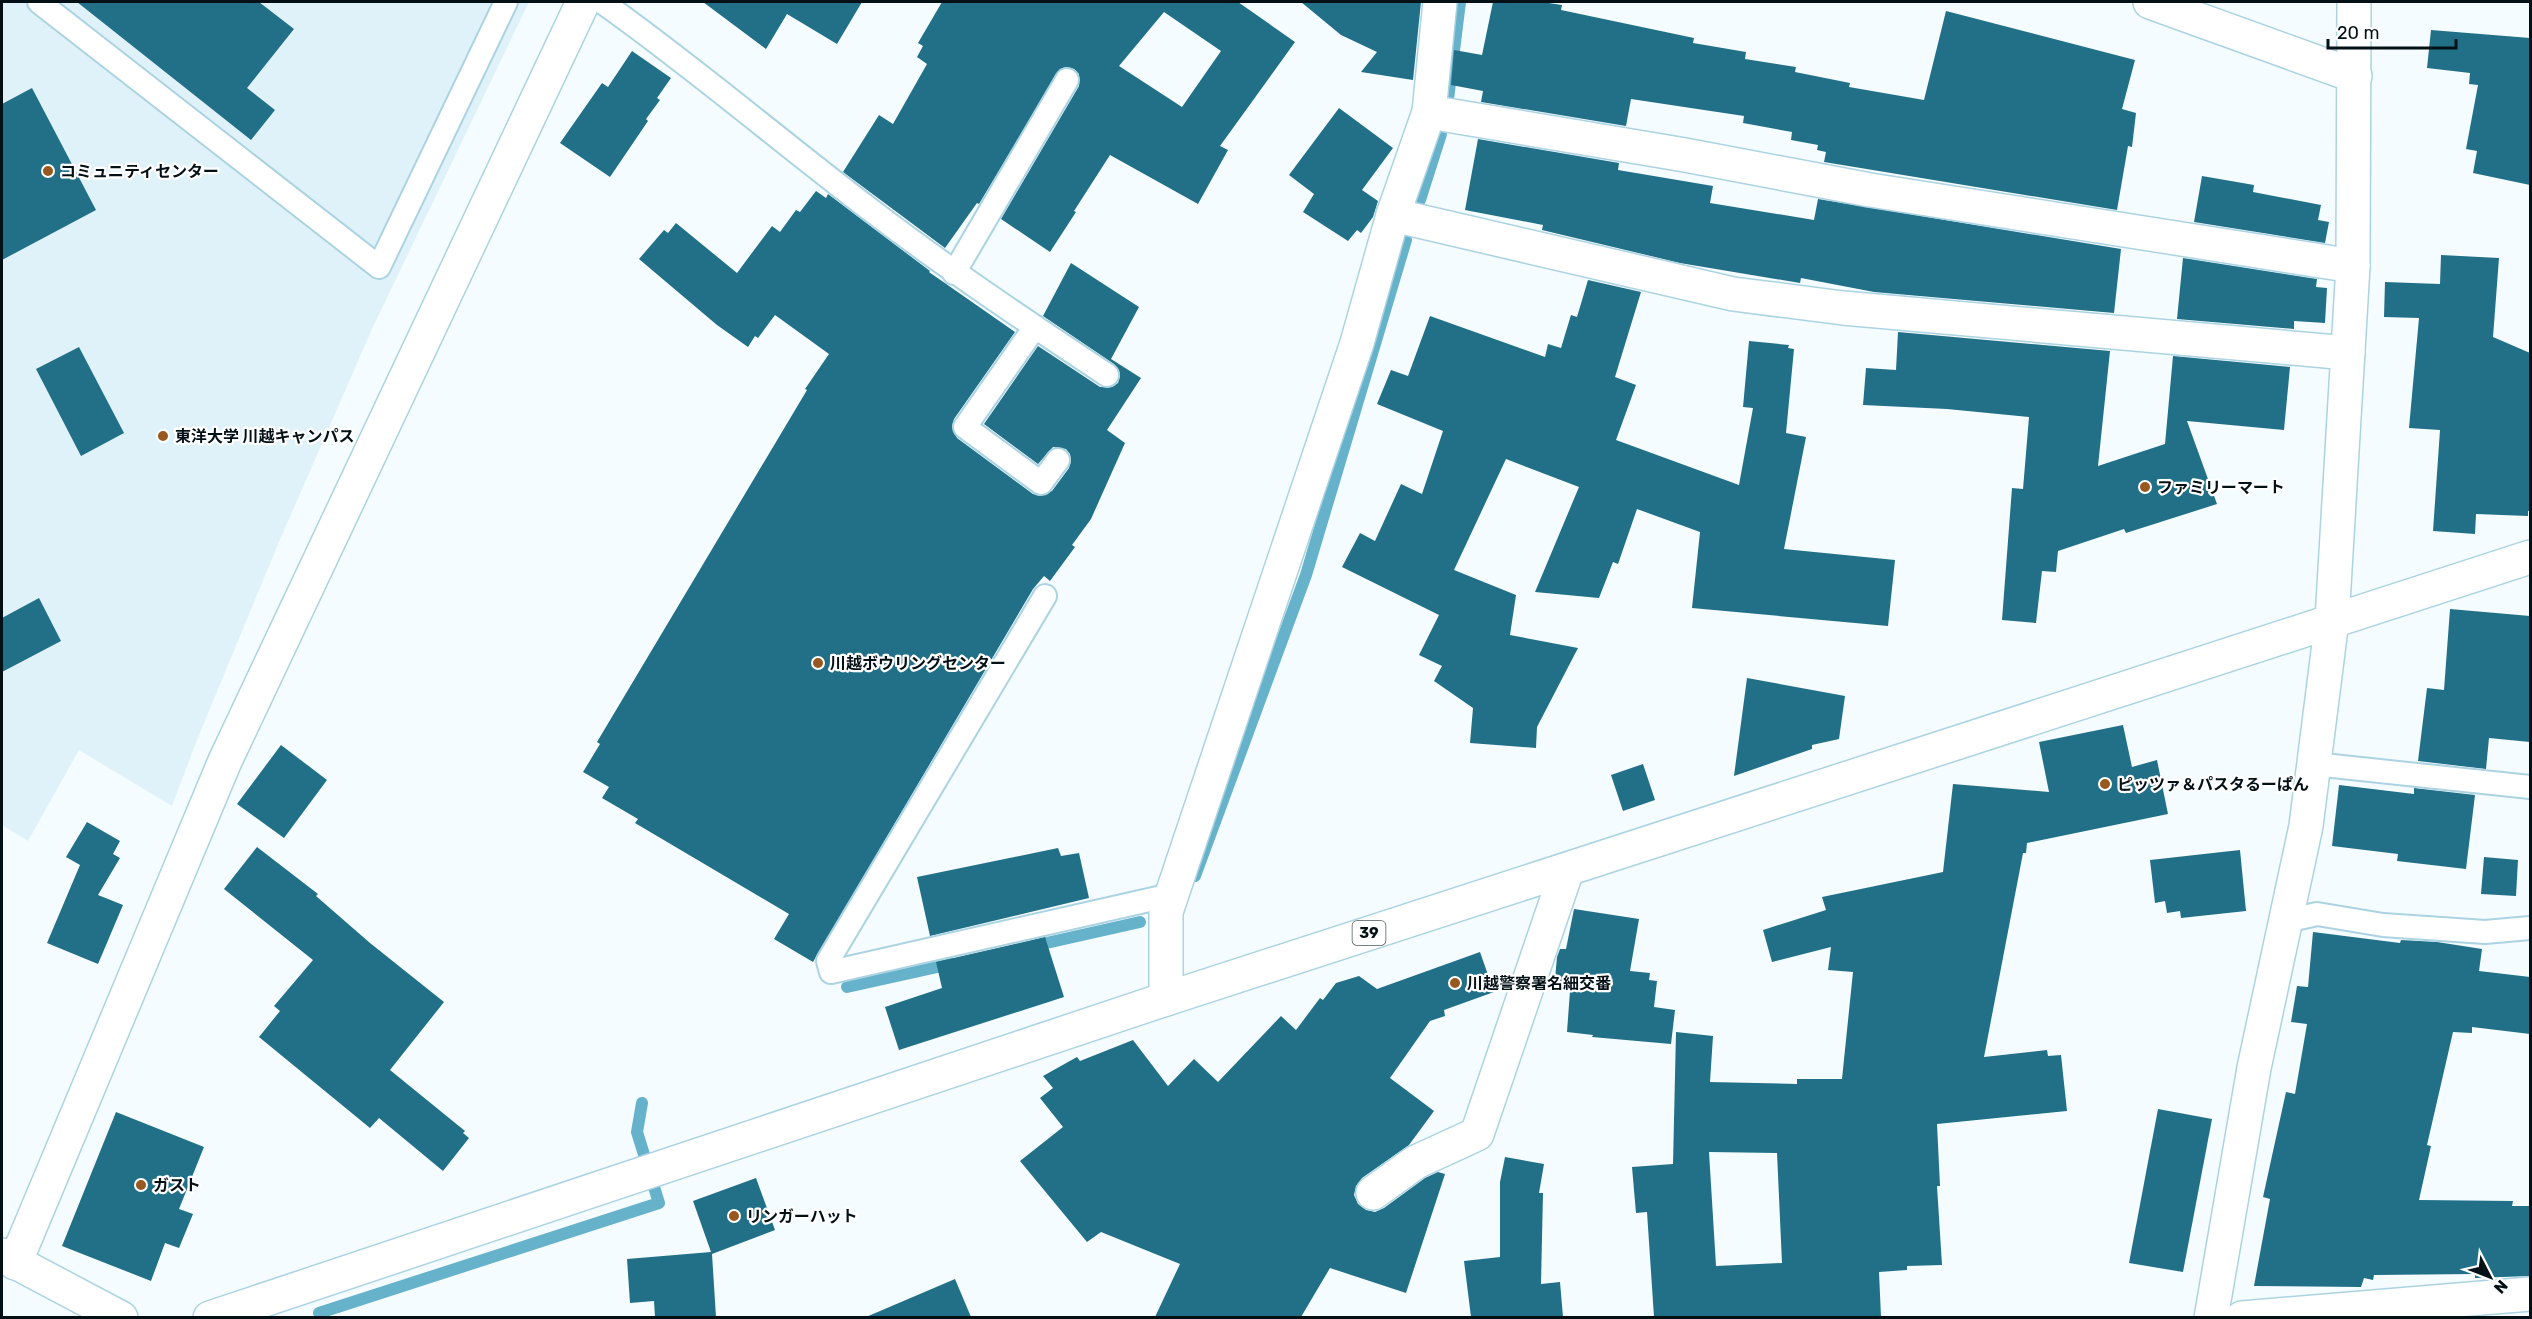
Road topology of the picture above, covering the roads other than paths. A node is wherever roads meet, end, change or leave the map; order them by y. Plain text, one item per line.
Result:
1 (39, 2) edge
2 (506, 2) edge
3 (583, 2) edge
4 (602, 2) edge
5 (1440, 2) edge
6 (2150, 2) edge
7 (2354, 2) edge
8 (2355, 76) junction
9 (1067, 80) dead end
10 (1429, 112) junction
11 (1393, 215) junction
12 (2353, 266) junction
13 (954, 273) junction
14 (1035, 327) junction
15 (2348, 353) junction
16 (1107, 375) dead end
17 (1058, 460) dead end
18 (2530, 557) edge
19 (1045, 596) dead end
20 (2332, 620) junction
21 (2314, 764) junction
22 (2530, 787) edge
23 (1567, 870) junction
24 (1171, 895) junction
25 (2286, 921) junction
26 (2530, 927) edge
27 (1166, 999) junction
28 (1373, 1193) dead end
29 (8, 1259) edge
30 (2530, 1294) edge
31 (121, 1317) edge
32 (210, 1317) edge
33 (2211, 1317) edge
34 (2242, 1317) edge

1 - 2 lane
3 - 29 street
4 - 13 lane
5 - 10 street
6 - 8 street
7 - 8 street
8 - 12 street
9 - 13 lane
10 - 11 street
10 - 12 street
11 - 15 street
11 - 24 street
12 - 15 street
13 - 14 lane
14 - 16 lane
14 - 17 lane
15 - 20 street
18 - 20 street, 39
19 - 24 lane
20 - 21 street
20 - 23 street, 39
21 - 22 lane
21 - 25 street
23 - 27 street, 39
23 - 28 street
24 - 27 street
25 - 26 lane
25 - 33 street
27 - 32 street, 39
29 - 31 street
30 - 34 street

